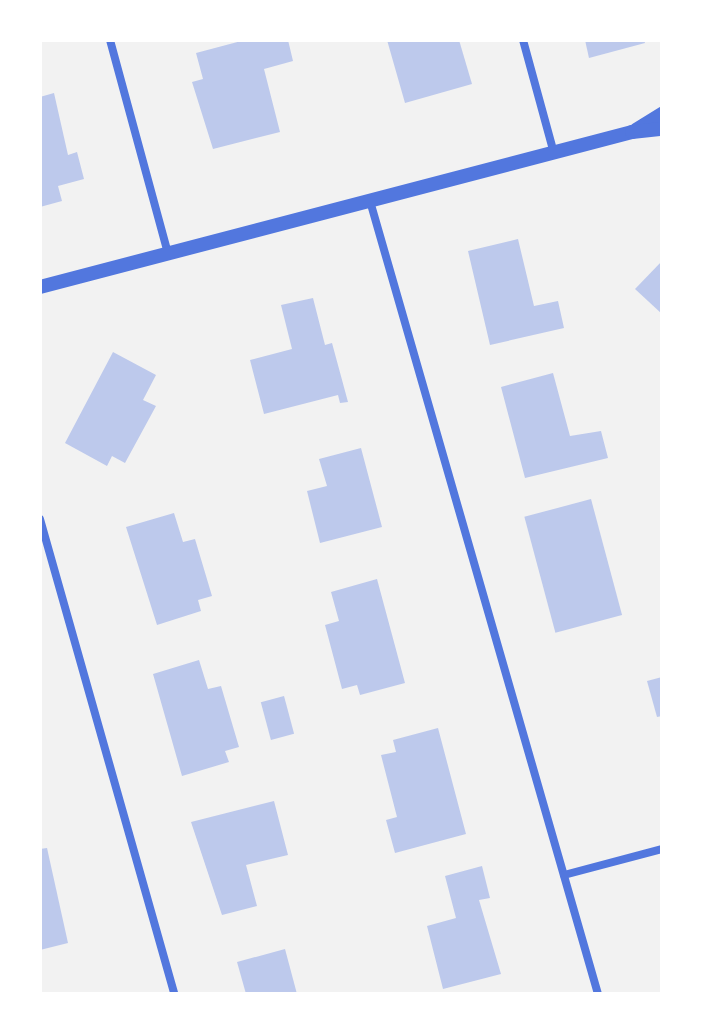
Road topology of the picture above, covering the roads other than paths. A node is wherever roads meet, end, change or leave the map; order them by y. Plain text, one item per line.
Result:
1 (110, 40) edge
2 (523, 40) edge
3 (662, 114) edge
4 (662, 129) edge
5 (632, 132) junction
6 (554, 153) junction
7 (370, 201) junction
8 (168, 253) junction
9 (40, 287) edge
10 (40, 519) edge
11 (662, 849) edge
12 (564, 875) junction
13 (174, 994) edge
14 (598, 994) edge

1 - 8 street
2 - 6 street
3 - 5 street
4 - 5 street
5 - 6 street
6 - 7 street
7 - 8 street
7 - 12 street
8 - 9 street
10 - 13 street
11 - 12 street
12 - 14 street

